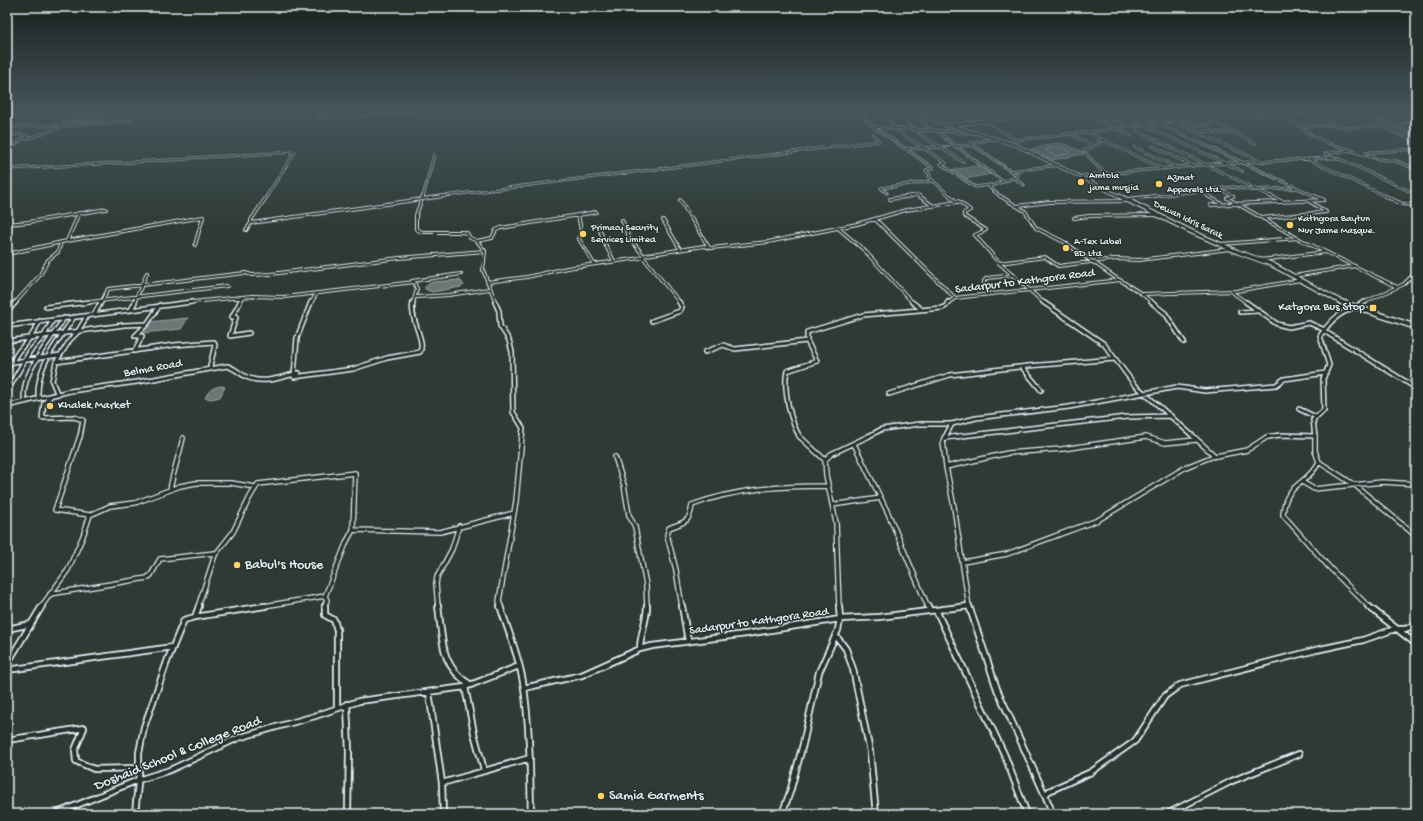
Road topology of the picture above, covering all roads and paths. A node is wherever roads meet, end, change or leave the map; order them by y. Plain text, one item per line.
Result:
1 (806, 150) edge
2 (908, 150) edge
3 (927, 150) edge
4 (945, 150) edge
5 (961, 150) edge
6 (981, 150) edge
7 (1027, 150) edge
8 (1085, 150) edge
9 (1124, 150) edge
10 (1143, 150) edge
11 (1162, 150) edge
12 (1179, 150) edge
13 (1198, 150) edge
14 (1215, 150) edge
15 (1236, 150) edge
16 (1348, 150) edge
17 (1350, 150) edge
18 (1397, 150) edge
19 (1359, 153) junction
20 (434, 155) dead end
21 (1330, 157) junction
22 (1308, 159) junction
23 (1261, 161) junction
24 (963, 162) dead end
25 (1242, 162) junction
26 (1226, 163) junction
27 (1209, 164) junction
28 (1059, 165) junction
29 (1193, 166) junction
30 (1178, 168) junction
31 (7, 169) edge
32 (1416, 169) edge
33 (1163, 170) junction
34 (1011, 171) junction
35 (1242, 171) dead end
36 (1108, 174) junction
37 (1082, 176) junction
38 (1014, 178) junction
39 (933, 181) junction
40 (1002, 181) junction
41 (1024, 185) dead end
42 (989, 186) junction
43 (1218, 188) junction
44 (1298, 188) junction
45 (1261, 190) junction
46 (1200, 191) junction
47 (887, 193) dead end
48 (1416, 194) edge
49 (422, 199) junction
50 (890, 199) dead end
51 (680, 200) dead end
52 (1129, 200) junction
53 (958, 201) junction
54 (1309, 201) junction
55 (1284, 202) junction
56 (1222, 204) junction
57 (1237, 204) junction
58 (1211, 205) dead end
59 (1416, 205) edge
60 (932, 206) junction
61 (1017, 206) junction
62 (106, 209) dead end
63 (596, 212) dead end
64 (79, 213) junction
65 (578, 215) junction
66 (1159, 215) junction
67 (1074, 218) dead end
68 (1262, 218) junction
69 (875, 219) junction
70 (622, 220) dead end
71 (663, 220) dead end
72 (251, 223) junction
73 (7, 224) edge
74 (598, 225) dead end
75 (838, 228) junction
76 (246, 230) dead end
77 (1298, 238) junction
78 (68, 241) junction
79 (477, 241) junction
80 (61, 242) junction
81 (1220, 244) junction
82 (195, 245) dead end
83 (708, 246) junction
84 (680, 249) junction
85 (1230, 249) junction
86 (484, 251) junction
87 (1326, 252) junction
88 (7, 254) edge
89 (643, 256) junction
90 (1260, 260) junction
91 (614, 261) junction
92 (1093, 261) junction
93 (999, 263) junction
94 (594, 264) junction
95 (1356, 266) junction
96 (1416, 272) edge
97 (147, 273) dead end
98 (461, 274) dead end
99 (1014, 275) junction
100 (1294, 276) junction
101 (1120, 280) junction
102 (1301, 280) junction
103 (412, 282) junction
104 (487, 282) junction
105 (143, 285) junction
106 (227, 286) dead end
107 (1397, 287) junction
108 (489, 288) junction
109 (1029, 289) junction
110 (1232, 292) junction
111 (316, 293) junction
112 (992, 293) junction
113 (1142, 294) junction
114 (136, 297) junction
115 (242, 297) junction
116 (416, 297) junction
117 (955, 298) junction
118 (102, 301) junction
119 (160, 305) junction
120 (46, 307) dead end
121 (1355, 308) junction
122 (921, 309) junction
123 (131, 310) junction
124 (1257, 311) junction
125 (7, 312) edge
126 (1240, 312) dead end
127 (94, 314) junction
128 (87, 316) junction
129 (74, 317) junction
130 (64, 318) junction
131 (53, 320) junction
132 (40, 321) junction
133 (652, 321) dead end
134 (147, 324) junction
135 (7, 326) edge
136 (1416, 327) edge
137 (1325, 330) junction
138 (77, 333) junction
139 (249, 333) dead end
140 (64, 334) junction
141 (54, 335) junction
142 (43, 337) junction
143 (30, 338) junction
144 (7, 341) edge
145 (807, 341) junction
146 (1184, 342) dead end
147 (135, 351) junction
148 (705, 352) dead end
149 (60, 355) junction
150 (47, 357) junction
151 (36, 359) junction
152 (1115, 359) junction
153 (24, 361) junction
154 (56, 362) junction
155 (7, 363) edge
156 (12, 363) junction
157 (1022, 367) junction
158 (211, 368) junction
159 (7, 370) edge
160 (299, 373) junction
161 (1326, 373) junction
162 (1416, 388) edge
163 (8, 390) edge
164 (1041, 390) dead end
165 (57, 393) junction
166 (1144, 393) junction
167 (889, 394) dead end
168 (52, 395) junction
169 (41, 398) junction
170 (25, 402) junction
171 (7, 406) edge
172 (1299, 409) dead end
173 (1171, 416) junction
174 (1316, 417) junction
175 (952, 424) junction
176 (1315, 436) junction
177 (183, 438) dead end
178 (944, 438) junction
179 (1196, 440) junction
180 (854, 444) junction
181 (1215, 456) junction
182 (614, 457) dead end
183 (825, 460) junction
184 (1318, 462) junction
185 (946, 467) junction
186 (1302, 482) junction
187 (1416, 484) edge
188 (828, 486) junction
189 (1356, 486) junction
190 (255, 487) junction
191 (170, 490) junction
192 (881, 498) junction
193 (832, 504) junction
194 (514, 513) junction
195 (90, 515) junction
196 (459, 526) junction
197 (353, 530) junction
198 (1416, 536) edge
199 (216, 553) junction
200 (963, 562) junction
201 (50, 594) junction
202 (325, 596) junction
203 (969, 606) junction
204 (936, 610) junction
205 (930, 611) junction
206 (195, 617) junction
207 (840, 619) junction
208 (31, 624) junction
209 (1416, 625) edge
210 (7, 629) edge
211 (1395, 629) junction
212 (836, 636) junction
213 (688, 641) junction
214 (1416, 644) edge
215 (173, 647) junction
216 (640, 648) junction
217 (7, 664) edge
218 (519, 666) junction
219 (7, 670) edge
220 (468, 686) junction
221 (524, 688) junction
222 (429, 692) junction
223 (347, 704) junction
224 (337, 707) junction
225 (7, 740) edge
226 (1299, 754) dead end
227 (530, 758) junction
228 (139, 768) junction
229 (484, 770) junction
230 (138, 780) junction
231 (442, 783) junction
232 (1046, 795) junction
233 (348, 812) dead end
234 (55, 814) edge
235 (135, 814) edge
236 (443, 814) edge
237 (532, 814) edge
238 (782, 814) edge
239 (876, 814) edge
240 (1027, 814) edge
241 (1051, 814) edge
242 (1167, 814) edge

1 - 49 street
2 - 39 street
3 - 42 street
4 - 24 street
5 - 40 street
6 - 34 street
7 - 28 main road, Dewan Idris Sarak
8 - 36 street
9 - 33 street
10 - 30 street
11 - 29 street
12 - 27 street
13 - 26 street
14 - 25 street
15 - 23 street
16 - 21 street
17 - 19 street
18 - 19 street
19 - 32 street
20 - 49 street
21 - 22 street
21 - 48 street
22 - 23 street
22 - 59 street
23 - 25 street
25 - 26 street
25 - 44 street
26 - 27 street
26 - 35 street
27 - 29 street
27 - 45 street
28 - 34 street
28 - 37 main road, Dewan Idris Sarak
29 - 30 street
30 - 33 street
31 - 72 street
33 - 36 street
34 - 38 street
36 - 37 street
37 - 52 main road, Dewan Idris Sarak
38 - 40 street
38 - 41 street
39 - 47 street
39 - 53 street
40 - 42 street
42 - 61 street
43 - 45 street
43 - 46 street
43 - 57 street
44 - 45 street
44 - 54 street
45 - 55 street
46 - 52 street
46 - 56 street
49 - 72 street
49 - 79 street
50 - 60 street
51 - 83 street
52 - 61 street
52 - 66 main road, Dewan Idris Sarak
53 - 60 street
53 - 93 street
54 - 55 street
54 - 68 street
55 - 57 street
56 - 57 street
56 - 58 street
57 - 68 street
60 - 69 street
61 - 92 street
62 - 64 street
63 - 65 street
64 - 73 street
64 - 78 street
65 - 79 street
65 - 94 street
66 - 67 street
66 - 81 main road, Dewan Idris Sarak
68 - 77 street
69 - 75 street
69 - 117 street
70 - 89 street
71 - 84 street
72 - 76 street
74 - 91 street
75 - 83 street
75 - 122 street
77 - 81 street
77 - 87 street
78 - 80 street
78 - 82 street
79 - 86 street
80 - 88 street
80 - 125 street
81 - 85 main road, Dewan Idris Sarak
83 - 84 street
84 - 89 street
85 - 90 main road, Dewan Idris Sarak
85 - 92 street
86 - 104 street
86 - 105 street
87 - 90 street
87 - 95 street
89 - 91 street
89 - 133 street
90 - 100 main road, Dewan Idris Sarak
91 - 94 street
92 - 93 street
92 - 101 street
93 - 99 street
94 - 104 street
95 - 100 street
95 - 107 street
96 - 107 street
97 - 105 street
98 - 103 street
99 - 109 street
99 - 112 street
100 - 102 main road, Dewan Idris Sarak
101 - 109 street, Sadarpur to Kathgora Road
101 - 113 street
102 - 110 street
102 - 121 main road, Dewan Idris Sarak
103 - 111 street
103 - 116 street
104 - 108 street
105 - 114 street
105 - 118 street
106 - 114 street
107 - 121 street
108 - 116 street
108 - 194 street
109 - 112 street, Sadarpur to Kathgora Road
109 - 152 street
110 - 113 street
110 - 124 street
111 - 115 street
111 - 160 street
112 - 117 street, Sadarpur to Kathgora Road
113 - 146 street
114 - 118 street
114 - 123 street
115 - 119 street
115 - 139 street
116 - 160 street
117 - 122 street, Sadarpur to Kathgora Road
118 - 120 street
118 - 127 street
119 - 123 street
119 - 134 street
121 - 136 main road, Dewan Idris Sarak
121 - 137 street
122 - 145 street, Sadarpur to Kathgora Road
123 - 127 street
124 - 126 street
124 - 137 street
127 - 128 street
128 - 129 street
128 - 138 street
129 - 130 street
129 - 140 street
130 - 131 street
130 - 141 street
131 - 132 street
131 - 142 street
132 - 135 street
132 - 143 street
134 - 138 street
134 - 147 street
137 - 161 street
137 - 162 street
138 - 140 street
138 - 149 street
140 - 141 street
140 - 150 street
141 - 142 street
141 - 151 street
142 - 143 street
142 - 153 street
143 - 144 street
143 - 156 street
145 - 148 street
145 - 183 street
147 - 154 street
147 - 158 street
149 - 150 street
149 - 154 street
150 - 151 street
150 - 169 street
151 - 153 street
151 - 170 street
152 - 157 street
152 - 166 street
153 - 156 street
153 - 163 street
154 - 165 street
155 - 156 street
156 - 159 street
157 - 164 street
157 - 167 street
158 - 160 street, Belma Road
158 - 165 street, Belma Road
161 - 166 street
161 - 174 street
165 - 168 street, Belma Road
166 - 173 street
166 - 175 street
168 - 169 street, Belma Road
168 - 195 street
169 - 170 street, Belma Road
170 - 171 street, Belma Road
172 - 174 street
173 - 178 street
173 - 179 street
174 - 176 street
175 - 178 street
175 - 180 street
176 - 181 street
176 - 184 street
177 - 191 street
178 - 185 street
179 - 181 street
179 - 185 street
180 - 183 street
180 - 192 street
181 - 200 street
182 - 216 street
183 - 188 street, Sadarpur to Kathgora Road
184 - 186 street
184 - 189 street
185 - 200 street
186 - 189 street
186 - 211 street
187 - 189 street
188 - 193 street, Sadarpur to Kathgora Road
188 - 213 street
189 - 198 street
190 - 191 street
190 - 197 street
190 - 199 street
191 - 195 street
192 - 193 street
192 - 205 street
193 - 207 street, Sadarpur to Kathgora Road
194 - 196 street
194 - 218 street
195 - 201 street
196 - 197 street
196 - 220 street
197 - 202 street
199 - 201 street
199 - 206 street
200 - 203 street
201 - 208 street
202 - 206 street
202 - 224 street
203 - 204 street
203 - 232 street
204 - 205 street
204 - 240 street
205 - 207 street
206 - 215 street
207 - 212 street
207 - 213 street, Sadarpur to Kathgora Road
208 - 210 street
208 - 217 street
209 - 211 street
211 - 214 street
211 - 232 street
212 - 238 street
212 - 239 street
213 - 216 street, Sadarpur to Kathgora Road
215 - 219 street
215 - 228 street
216 - 221 street, Sadarpur to Kathgora Road
218 - 220 street, Doshaid School & College Road
218 - 221 street
220 - 222 street, Doshaid School & College Road
220 - 229 street
221 - 227 street
222 - 223 street, Doshaid School & College Road
222 - 231 street
223 - 224 street, Doshaid School & College Road
223 - 233 street
224 - 230 street, Doshaid School & College Road
225 - 228 street
226 - 242 street
227 - 229 street
227 - 237 street
228 - 230 street
229 - 231 street
230 - 234 street, Doshaid School & College Road
230 - 235 street
231 - 236 street
232 - 241 street

